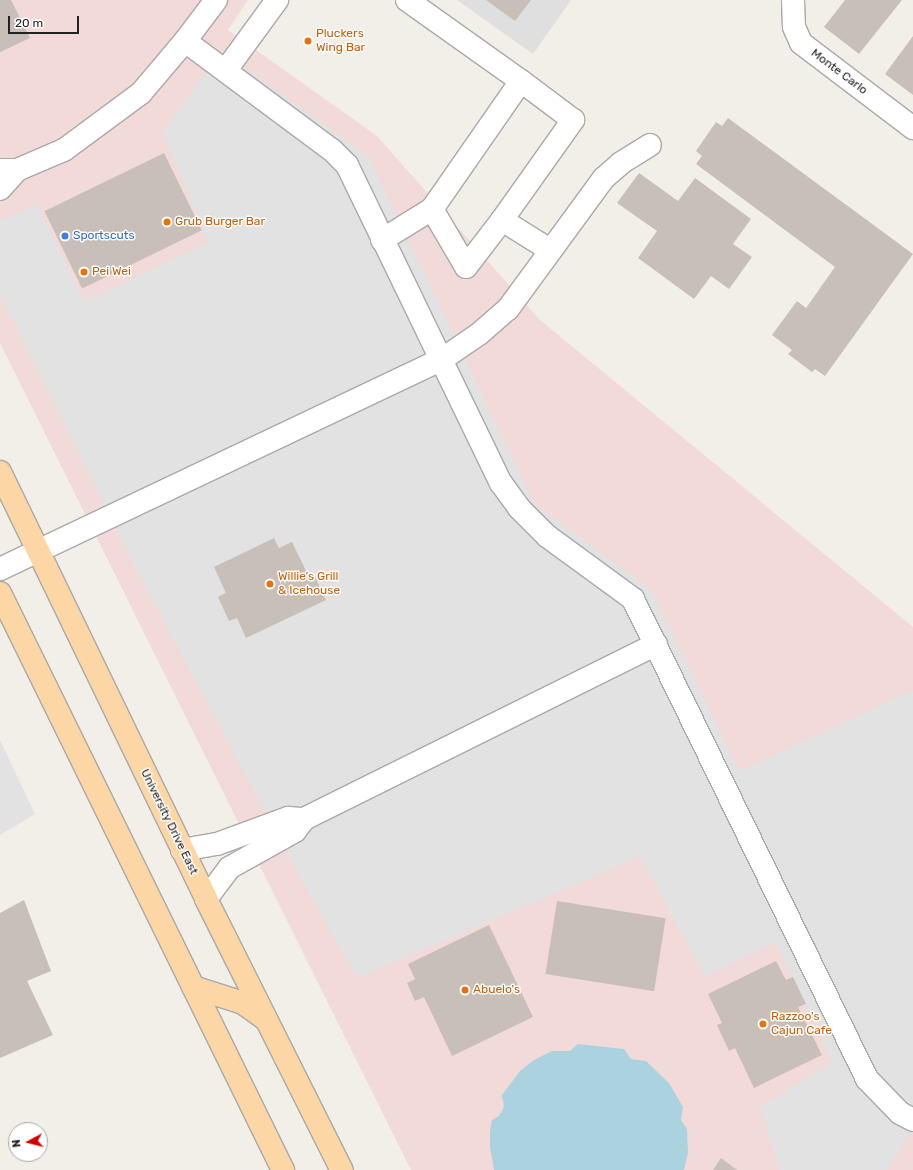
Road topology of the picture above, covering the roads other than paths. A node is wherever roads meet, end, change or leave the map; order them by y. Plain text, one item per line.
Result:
1 (216, 0) edge
2 (277, 0) edge
3 (407, 0) edge
4 (793, 0) edge
5 (185, 41) junction
6 (226, 70) junction
7 (521, 82) junction
8 (913, 128) edge
9 (650, 145) dead end
10 (8, 170) edge
11 (0, 189) edge
12 (432, 209) junction
13 (502, 220) junction
14 (382, 240) junction
15 (550, 250) junction
16 (441, 360) junction
17 (0, 472) edge
18 (39, 552) junction
19 (0, 569) edge
20 (0, 592) edge
21 (656, 644) junction
22 (304, 819) junction
23 (182, 850) junction
24 (206, 899) junction
25 (193, 987) junction
26 (267, 1021) junction
27 (913, 1120) edge
28 (283, 1170) edge
29 (342, 1170) edge

1 - 5 street
2 - 6 street
3 - 7 street
4 - 8 street, Monte Carlo
5 - 6 street
5 - 10 street
6 - 14 street
7 - 12 street
7 - 13 street
9 - 15 street
10 - 11 street
12 - 13 street
12 - 14 street
13 - 15 street
14 - 16 street
15 - 16 street
16 - 18 street
16 - 21 street
17 - 18 main road, University Drive East
18 - 19 street
18 - 23 main road, University Drive East
20 - 25 main road
21 - 22 street
21 - 27 street
22 - 23 street
22 - 24 street
23 - 24 main road, University Drive East
24 - 26 main road, University Drive East
25 - 26 main road
25 - 28 main road
26 - 29 main road, University Drive East

